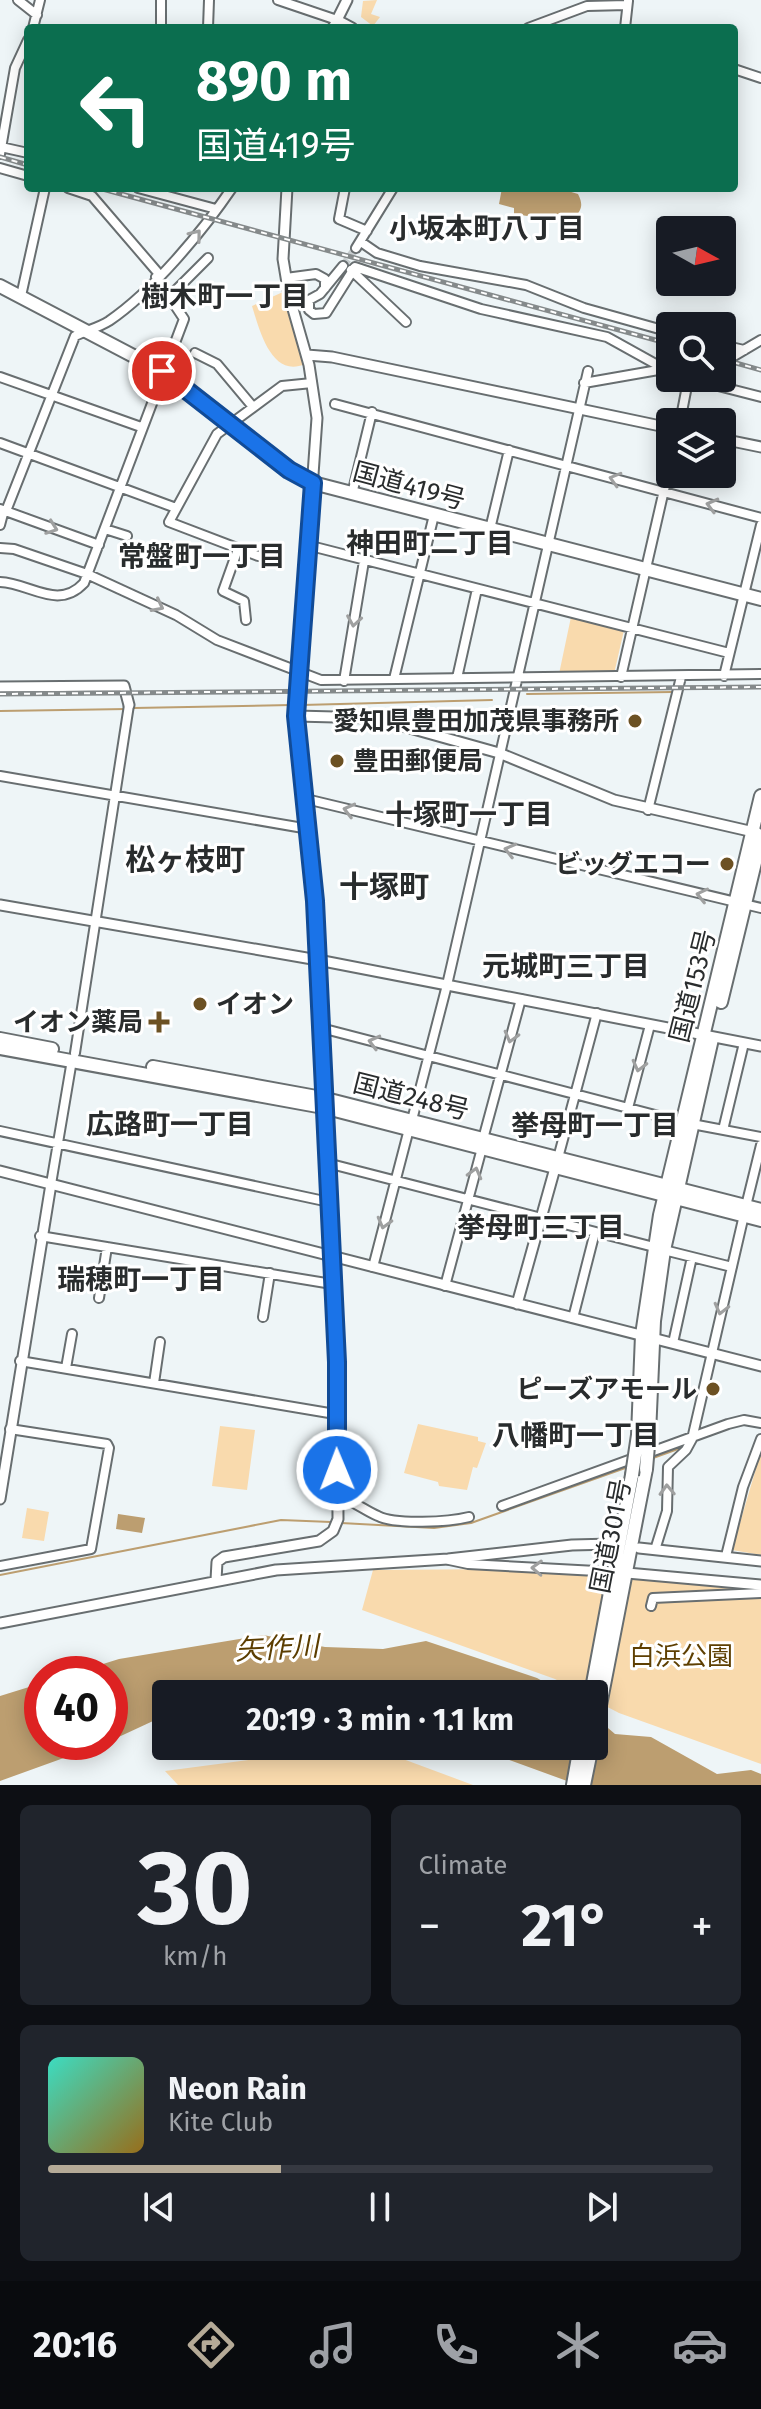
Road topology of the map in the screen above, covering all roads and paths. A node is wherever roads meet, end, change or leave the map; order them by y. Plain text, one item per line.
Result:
1 (18, 0) edge
2 (40, 0) edge
3 (161, 0) edge
4 (209, 0) edge
5 (278, 0) edge
6 (347, 0) edge
7 (628, 2) edge
8 (37, 15) junction
9 (34, 24) edge
10 (161, 24) edge
11 (208, 24) edge
12 (335, 24) edge
13 (539, 24) edge
14 (625, 24) edge
15 (24, 49) edge
16 (738, 70) edge
17 (761, 78) edge
18 (1, 147) edge
19 (24, 152) edge
20 (0, 154) edge
21 (0, 168) edge
22 (24, 175) edge
23 (44, 192) edge
24 (80, 192) edge
25 (153, 192) edge
26 (229, 192) edge
27 (287, 192) edge
28 (344, 192) edge
29 (391, 192) edge
30 (216, 209) junction
31 (367, 231) junction
32 (208, 258) dead end
33 (347, 268) junction
34 (158, 276) junction
35 (286, 278) junction
36 (0, 286) edge
37 (325, 288) junction
38 (21, 296) junction
39 (170, 296) junction
40 (406, 322) dead end
41 (656, 328) edge
42 (90, 332) junction
43 (759, 343) edge
44 (736, 348) edge
45 (744, 350) junction
46 (195, 353) dead end
47 (307, 355) junction
48 (736, 355) edge
49 (656, 364) edge
50 (162, 371) junction
51 (588, 371) dead end
52 (656, 372) edge
53 (0, 377) edge
54 (312, 383) junction
55 (584, 383) junction
56 (736, 391) edge
57 (53, 394) junction
58 (761, 397) edge
59 (335, 404) dead end
60 (253, 407) junction
61 (579, 410) junction
62 (372, 412) junction
63 (229, 424) junction
64 (656, 425) edge
65 (141, 427) junction
66 (736, 442) edge
67 (0, 443) edge
68 (761, 447) edge
69 (509, 450) junction
70 (29, 452) junction
71 (566, 465) junction
72 (313, 483) junction
73 (120, 486) junction
74 (665, 488) edge
75 (664, 493) junction
76 (352, 494) junction
77 (176, 508) junction
78 (3, 510) edge
79 (434, 515) junction
80 (761, 518) edge
81 (0, 525) edge
82 (761, 525) edge
83 (105, 529) junction
84 (490, 529) junction
85 (127, 536) dead end
86 (547, 544) junction
87 (99, 545) junction
88 (307, 545) junction
89 (0, 548) edge
90 (238, 549) junction
91 (258, 556) dead end
92 (364, 561) junction
93 (644, 569) junction
94 (87, 574) junction
95 (419, 574) junction
96 (0, 582) edge
97 (477, 589) junction
98 (744, 595) junction
99 (761, 599) edge
100 (535, 604) junction
101 (246, 620) dead end
102 (632, 629) junction
103 (729, 653) junction
104 (297, 670) junction
105 (761, 674) edge
106 (724, 676) junction
107 (621, 677) junction
108 (681, 677) junction
109 (457, 678) junction
110 (517, 678) junction
111 (394, 679) junction
112 (344, 681) junction
113 (0, 687) edge
114 (129, 709) joint
115 (296, 716) junction
116 (499, 753) junction
117 (0, 776) edge
118 (116, 796) junction
119 (761, 796) edge
120 (306, 799) junction
121 (648, 810) junction
122 (309, 829) junction
123 (758, 834) edge
124 (479, 842) junction
125 (740, 904) junction
126 (0, 905) edge
127 (761, 908) edge
128 (95, 922) junction
129 (318, 960) junction
130 (447, 985) junction
131 (521, 999) junction
132 (597, 1013) junction
133 (650, 1025) junction
134 (321, 1028) junction
135 (709, 1035) junction
136 (0, 1039) edge
137 (744, 1043) junction
138 (761, 1046) edge
139 (0, 1048) edge
140 (74, 1057) junction
141 (428, 1057) junction
142 (501, 1075) junction
143 (576, 1094) junction
144 (323, 1102) junction
145 (628, 1108) junction
146 (687, 1123) junction
147 (410, 1124) junction
148 (723, 1130) junction
149 (0, 1131) edge
150 (761, 1137) edge
151 (482, 1143) junction
152 (57, 1144) junction
153 (761, 1145) edge
154 (327, 1163) junction
155 (556, 1164) junction
156 (0, 1171) edge
157 (396, 1180) junction
158 (51, 1184) junction
159 (670, 1193) junction
160 (468, 1199) junction
161 (329, 1202) junction
162 (745, 1210) junction
163 (761, 1210) edge
164 (540, 1218) junction
165 (761, 1220) edge
166 (595, 1232) junction
167 (40, 1236) junction
168 (107, 1247) junction
169 (659, 1248) junction
170 (332, 1256) junction
171 (692, 1257) junction
172 (373, 1267) junction
173 (732, 1267) junction
174 (270, 1273) junction
175 (332, 1284) junction
176 (445, 1286) junction
177 (99, 1298) dead end
178 (517, 1304) junction
179 (263, 1317) dead end
180 (573, 1318) junction
181 (72, 1334) dead end
182 (648, 1336) junction
183 (160, 1342) dead end
184 (673, 1343) junction
185 (711, 1352) junction
186 (20, 1361) junction
187 (761, 1366) edge
188 (66, 1368) junction
189 (154, 1383) junction
190 (335, 1414) junction
191 (761, 1423) edge
192 (10, 1429) junction
193 (643, 1434) junction
194 (692, 1439) junction
195 (761, 1439) edge
196 (758, 1451) edge
197 (337, 1497) junction
198 (0, 1499) edge
199 (502, 1506) dead end
200 (469, 1517) dead end
201 (612, 1544) dead end
202 (639, 1548) dead end
203 (655, 1550) junction
204 (726, 1556) junction
205 (448, 1559) junction
206 (761, 1561) edge
207 (0, 1566) edge
208 (620, 1578) junction
209 (216, 1580) junction
210 (761, 1585) edge
211 (761, 1593) edge
212 (651, 1606) dead end
213 (0, 1623) edge
214 (594, 1680) edge
215 (603, 1680) edge
216 (577, 1760) edge
217 (589, 1760) edge
218 (573, 1785) edge
219 (584, 1785) edge

1 - 8 street
2 - 8 street
3 - 10 street
4 - 11 street
5 - 12 street
6 - 12 street
7 - 13 street
7 - 14 street
8 - 9 street
15 - 18 street
16 - 17 street
18 - 19 street
18 - 20 street
21 - 22 street
23 - 38 street
24 - 34 street
25 - 30 street
26 - 30 street
27 - 35 street
28 - 31 street
29 - 31 street
34 -> 30 street
31 - 41 street
32 - 39 street
33 - 37 street
33 - 37 street
33 - 40 street
33 - 49 street
34 - 39 street
34 - 42 street
35 - 37 street
35 - 47 street
36 - 38 highway, 国道419号
38 - 42 highway, 国道419号
39 - 50 street
42 - 50 highway, 国道419号
42 - 57 street
43 - 45 street
44 - 45 street
45 - 48 street
46 - 60 street
47 - 54 street
47 - 61 street
50 - 63 highway, 国道419号
50 - 65 street
51 - 55 street
52 - 55 street
53 - 57 street
54 - 60 street
54 - 72 street
55 - 61 street
56 - 58 street
57 - 65 street
57 - 70 street
59 - 62 street
60 - 63 street
61 - 64 street
61 - 71 street
62 - 69 street
62 - 76 street
63 - 72 highway, 国道419号
63 - 77 street
65 - 73 street
66 - 68 street
67 - 70 street
69 - 71 street
69 - 84 street
70 - 73 street
70 - 78 street
75 -> 71 street
71 - 86 street
72 - 76 highway, 国道419号
72 - 88 street
73 - 77 street
73 - 83 street
74 - 75 street
80 -> 75 street
75 - 93 street
76 - 79 highway, 国道419号
77 - 90 street
78 - 81 street
78 -> 87 street
79 - 84 highway, 国道419号
79 - 95 street
82 - 98 street
83 - 85 street
83 - 87 street
84 - 86 highway, 国道419号
86 - 93 highway, 国道419号
86 - 100 street
87 - 94 street
88 - 92 street
88 - 104 street
89 - 94 street
90 - 91 street
90 - 101 street
92 - 95 street
92 -> 112 street
93 - 98 highway, 国道419号
93 - 102 street
94 - 96 street
94 -> 104 street
95 - 97 street
95 - 111 street
97 - 100 street
97 - 109 street
98 - 99 highway, 国道419号
98 - 103 street
100 - 102 street
100 - 110 street
102 - 103 street
102 - 107 street
103 - 106 street
104 - 112 street
104 - 115 street
105 - 106 street
106 - 108 street
107 - 108 street
107 - 110 street
108 - 121 street
109 - 110 street
109 - 111 street
110 - 116 street
111 - 112 street
113 - 114 street
114 - 118 street
115 - 116 street
115 - 120 street
116 - 121 street
116 - 124 street
117 - 118 street
118 - 122 street
118 - 128 street
119 - 123 highway, 国道153号
120 - 122 street
124 -> 120 street
121 - 123 street
122 - 129 street
123 - 125 highway, 国道153号
125 -> 124 street
124 - 130 street
125 - 127 street
125 - 135 highway, 国道153号
126 - 128 street
128 - 129 street
128 - 140 street
129 - 130 street
129 - 134 street
130 - 131 street
130 - 141 street
131 - 132 street
131 -> 142 street
132 - 133 street
132 - 143 street
133 - 135 street
133 -> 145 street
141 -> 134 street
134 - 144 street
135 - 137 street
135 - 146 highway, 国道153号
136 - 140 highway, 国道248号
137 - 138 street
137 - 148 street
139 - 140 highway, 国道248号
140 - 144 highway, 国道248号
140 - 152 street
141 - 142 street
141 - 147 street
142 - 143 street
142 - 151 street
143 - 145 street
143 - 155 street
144 - 147 highway, 国道248号
144 - 154 street
145 - 146 street
146 - 148 street
146 - 159 highway, 国道153号
147 - 151 highway, 国道248号
147 - 157 street
148 - 150 street
149 - 152 street
151 - 155 highway, 国道248号
160 -> 151 street
152 - 158 street
152 - 161 street
153 - 162 street
154 - 157 street
154 - 161 street
155 - 159 highway, 国道248号
155 - 164 street
156 - 158 street
157 - 160 street
157 -> 172 street
158 - 167 street
158 - 170 street
159 - 162 highway
159 - 169 highway, 国道301号
160 - 164 street
160 - 176 street
161 - 170 street
162 - 163 highway
162 - 165 highway
162 - 173 street
164 - 166 street
164 - 178 street
166 - 169 street
166 - 180 street
167 - 168 street
167 - 186 street
168 - 174 street
168 - 177 street
169 - 171 street
169 - 182 highway, 国道301号
170 - 172 street
170 - 175 street
171 - 173 street
171 - 184 street
172 - 176 street
173 -> 185 street
174 - 175 street
174 - 179 street
175 - 190 street
176 - 178 street
178 - 180 street
180 - 182 street
181 - 188 street
182 - 184 street
182 - 193 highway, 国道301号
183 - 189 street
184 - 185 street
185 - 187 street
185 - 194 street
186 - 188 street
186 - 192 street
188 - 189 street
189 - 190 street
190 - 197 street
191 - 194 street
192 - 198 street
192 - 207 street
193 - 208 highway, 国道301号, bridge
193 - 208 highway, 国道301号, bridge
194 - 199 street
203 -> 194 street
195 - 196 street
196 - 204 street
197 - 200 street
197 - 209 street
201 - 205 street
202 - 203 street
203 - 204 street
204 - 206 street
208 -> 205 street
205 - 209 street
208 - 210 street
208 - 214 highway, 国道301号
208 - 215 highway, 国道301号
209 - 213 street
211 - 212 street
216 - 218 highway
217 - 219 highway

